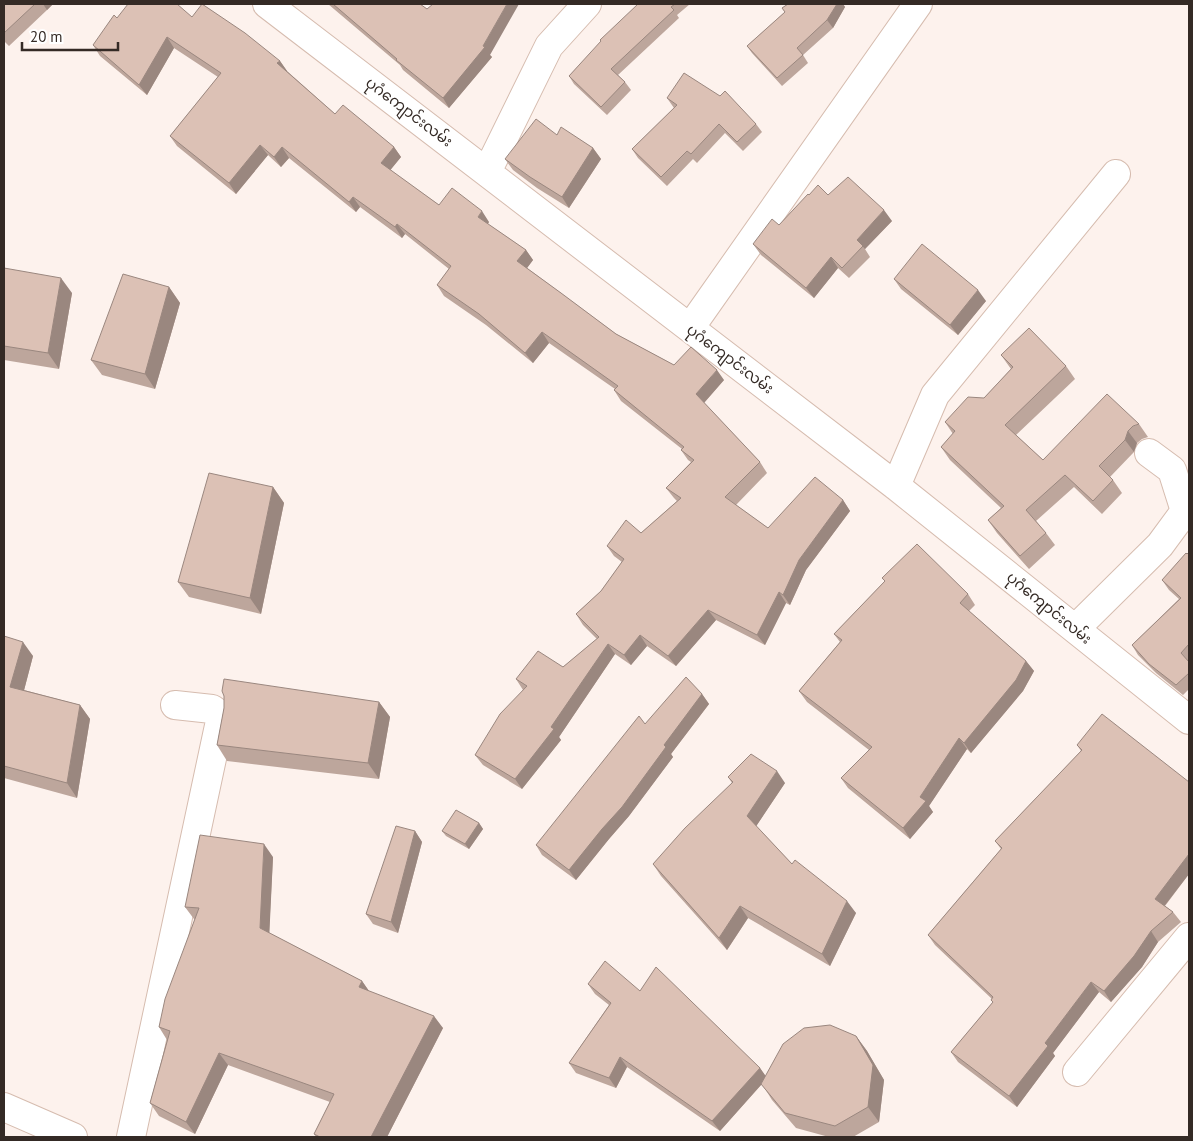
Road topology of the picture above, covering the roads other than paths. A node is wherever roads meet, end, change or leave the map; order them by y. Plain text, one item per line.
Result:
1 (267, 4) edge
2 (587, 4) edge
3 (918, 4) edge
4 (487, 172) junction
5 (1116, 174) dead end
6 (690, 328) junction
7 (1148, 453) dead end
8 (896, 486) junction
9 (1074, 629) junction
10 (175, 705) dead end
11 (1189, 720) edge
12 (1189, 937) edge
13 (1077, 1072) dead end
14 (4, 1107) edge
15 (73, 1137) edge
16 (131, 1137) edge

1 - 4 street, ပုဂံကျောင်းလမ်း
2 - 4 street
3 - 6 street
4 - 6 street, ပုဂံကျောင်းလမ်း
5 - 8 street
6 - 8 street, ပုဂံကျောင်းလမ်း
7 - 9 street
8 - 9 street, ပုဂံကျောင်းလမ်း
9 - 11 street, ပုဂံကျောင်းလမ်း
10 - 16 street
12 - 13 street
14 - 15 street

